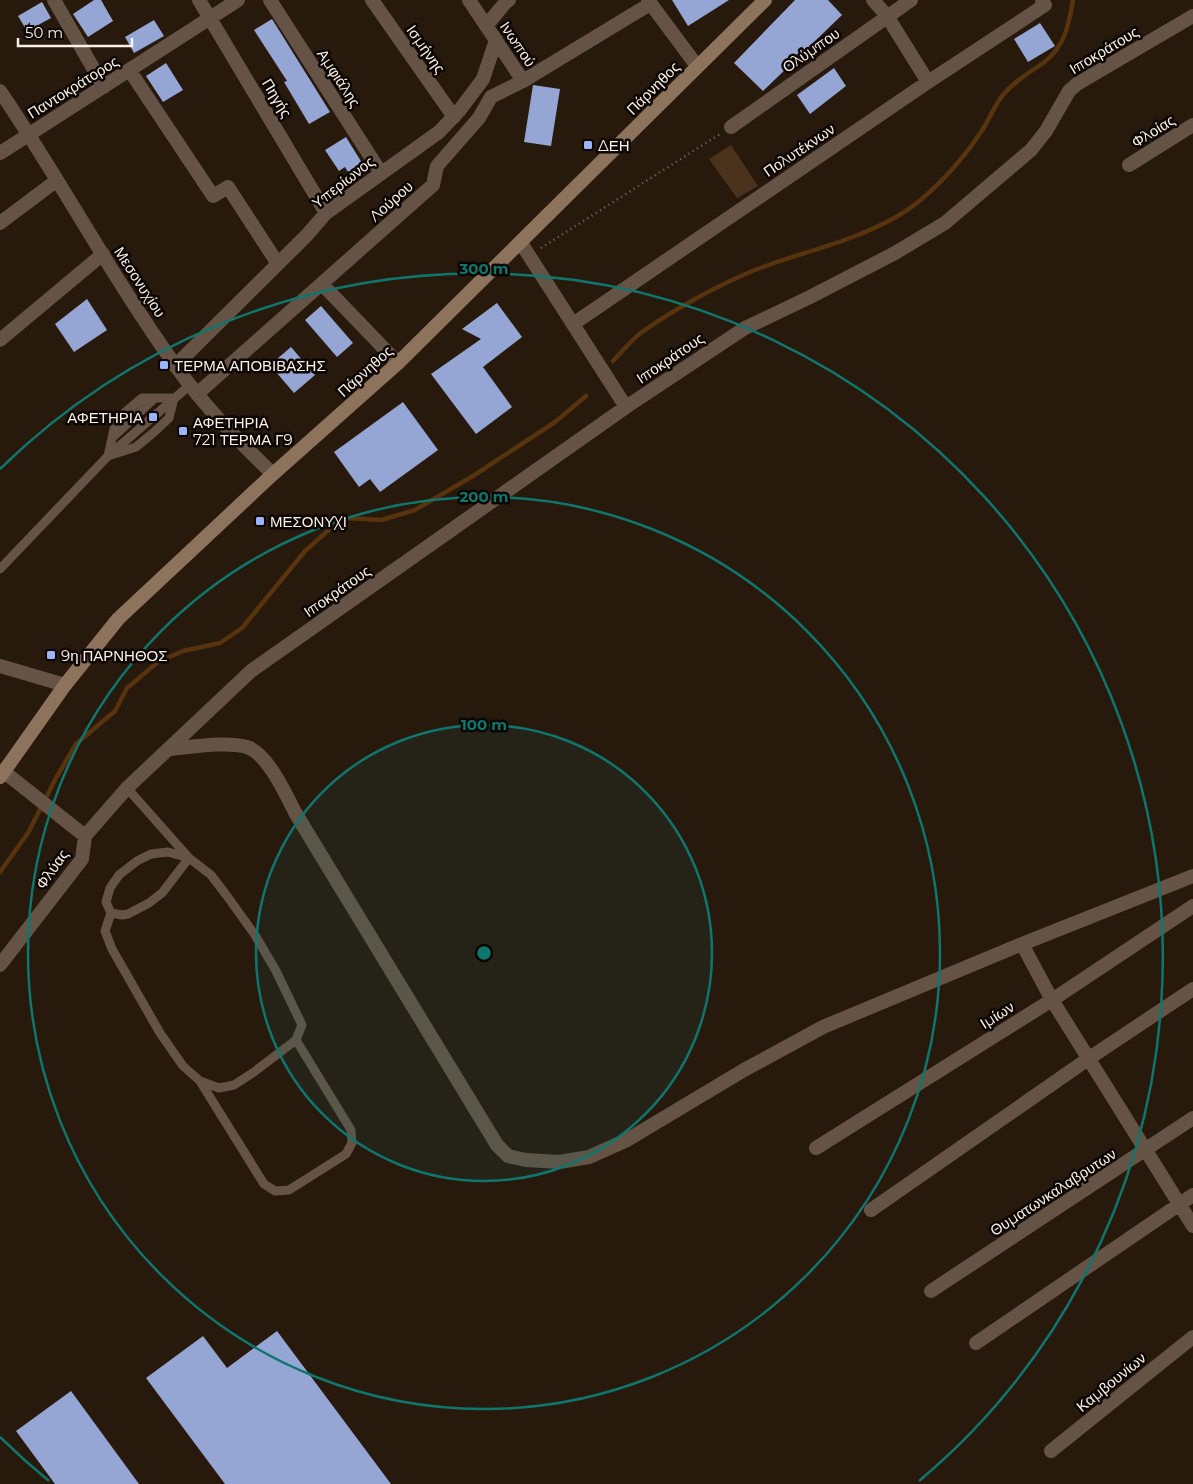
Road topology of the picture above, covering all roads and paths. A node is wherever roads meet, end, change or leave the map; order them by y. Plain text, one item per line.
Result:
1 (54, 0) edge
2 (199, 0) edge
3 (238, 0) edge
4 (270, 0) edge
5 (372, 0) edge
6 (469, 0) edge
7 (509, 0) edge
8 (765, 0) edge
9 (873, 0) edge
10 (911, 0) edge
11 (649, 2) edge
12 (1044, 3) edge
13 (887, 16) junction
14 (1193, 16) edge
15 (210, 18) junction
16 (486, 26) junction
17 (496, 40) junction
18 (697, 66) junction
19 (130, 71) junction
20 (523, 81) junction
21 (928, 82) junction
22 (104, 87) junction
23 (0, 91) edge
24 (454, 117) junction
25 (1193, 125) edge
26 (731, 127) joint
27 (29, 134) junction
28 (0, 153) edge
29 (1130, 165) dead end
30 (380, 173) junction
31 (56, 181) junction
32 (326, 213) junction
33 (0, 223) edge
34 (521, 243) junction
35 (103, 254) junction
36 (529, 255) junction
37 (278, 264) junction
38 (322, 284) junction
39 (573, 324) junction
40 (0, 340) edge
41 (398, 363) junction
42 (175, 366) junction
43 (193, 389) junction
44 (174, 398) junction
45 (626, 407) junction
46 (108, 456) junction
47 (273, 474) junction
48 (0, 569) edge
49 (0, 666) edge
50 (65, 684) junction
51 (170, 749) junction
52 (2, 774) edge
53 (126, 788) junction
54 (85, 836) junction
55 (189, 858) junction
56 (1193, 876) edge
57 (1193, 906) edge
58 (111, 913) junction
59 (1022, 944) junction
60 (0, 965) edge
61 (1193, 989) edge
62 (1052, 1000) junction
63 (296, 1040) junction
64 (1088, 1059) junction
65 (200, 1081) junction
66 (1193, 1118) edge
67 (816, 1148) dead end
68 (1145, 1151) junction
69 (1193, 1196) edge
70 (1179, 1204) junction
71 (871, 1210) dead end
72 (1193, 1226) edge
73 (931, 1291) dead end
74 (1193, 1337) edge
75 (976, 1343) dead end
76 (1050, 1451) dead end

1 - 22 street
2 - 15 street, Πηγής
3 - 15 street, Παντοκράτορος
4 - 30 street, Αμφιάλης
5 - 24 street, Ισμήνης
6 - 16 street, Ινωπού
7 - 16 street
8 - 18 main road, Πάρνηθος
9 - 13 street
10 - 13 street, Ολύμπου
11 - 18 street
11 - 20 street, Λούρου
12 - 21 street, Πολυτέκνων
13 - 21 street
13 - 26 street, Ολύμπου
14 - 45 street, Ιποκράτους
15 - 19 street, Παντοκράτορος
15 - 32 street, Πηγής
16 - 17 street, Ινωπού
17 - 20 street, Ινωπού
17 - 24 street, Υπερίωνος
18 - 34 main road, Πάρνηθος
19 - 22 street, Παντοκράτορος
19 - 37 street
20 - 38 street, Λούρου
21 - 39 street, Πολυτέκνων
22 - 27 street, Παντοκράτορος
23 - 27 street, Μεσονυχίου
24 - 30 street, Υπερίωνος
25 - 29 street, Φλοίας
26 - 36 path
27 - 28 street, Παντοκράτορος
27 - 31 street, Μεσονυχίου
30 - 32 street, Υπερίωνος
31 - 33 street
31 - 35 street, Μεσονυχίου
32 - 37 street, Υπερίωνος
34 - 36 street
34 - 41 main road, Πάρνηθος
35 - 40 street
35 - 42 street, Μεσονυχίου
36 - 39 street
37 - 42 street, Υπερίωνος
38 - 41 street
38 - 43 street, Λούρου
39 - 45 street
41 - 47 main road, Πάρνηθος
42 - 43 street, Μεσονυχίου
43 - 44 lane
43 - 47 street, Μεσονυχίου
44 - 46 lane
44 - 46 lane
45 - 51 street, Ιποκράτους
46 - 48 lane
47 - 50 main road, Πάρνηθος
49 - 50 street
50 - 52 main road, Πάρνηθος
51 - 53 street
51 - 59 street
52 - 54 street
53 - 54 street
53 - 55 lane
54 - 60 street, Φλύας
55 - 58 lane
55 - 58 lane
55 - 63 lane
56 - 59 street
57 - 62 street, Ιμίων
58 - 65 lane
59 - 62 street
61 - 64 street
62 - 64 street
62 - 67 street, Ιμίων
63 - 65 lane
63 - 65 lane
64 - 68 street
64 - 71 street
66 - 68 street, Θυματωνκαλαβρυτων
68 - 70 street
68 - 73 street, Θυματωνκαλαβρυτων
69 - 70 street
70 - 72 street
70 - 75 street
74 - 76 street, Καμβουνίων

